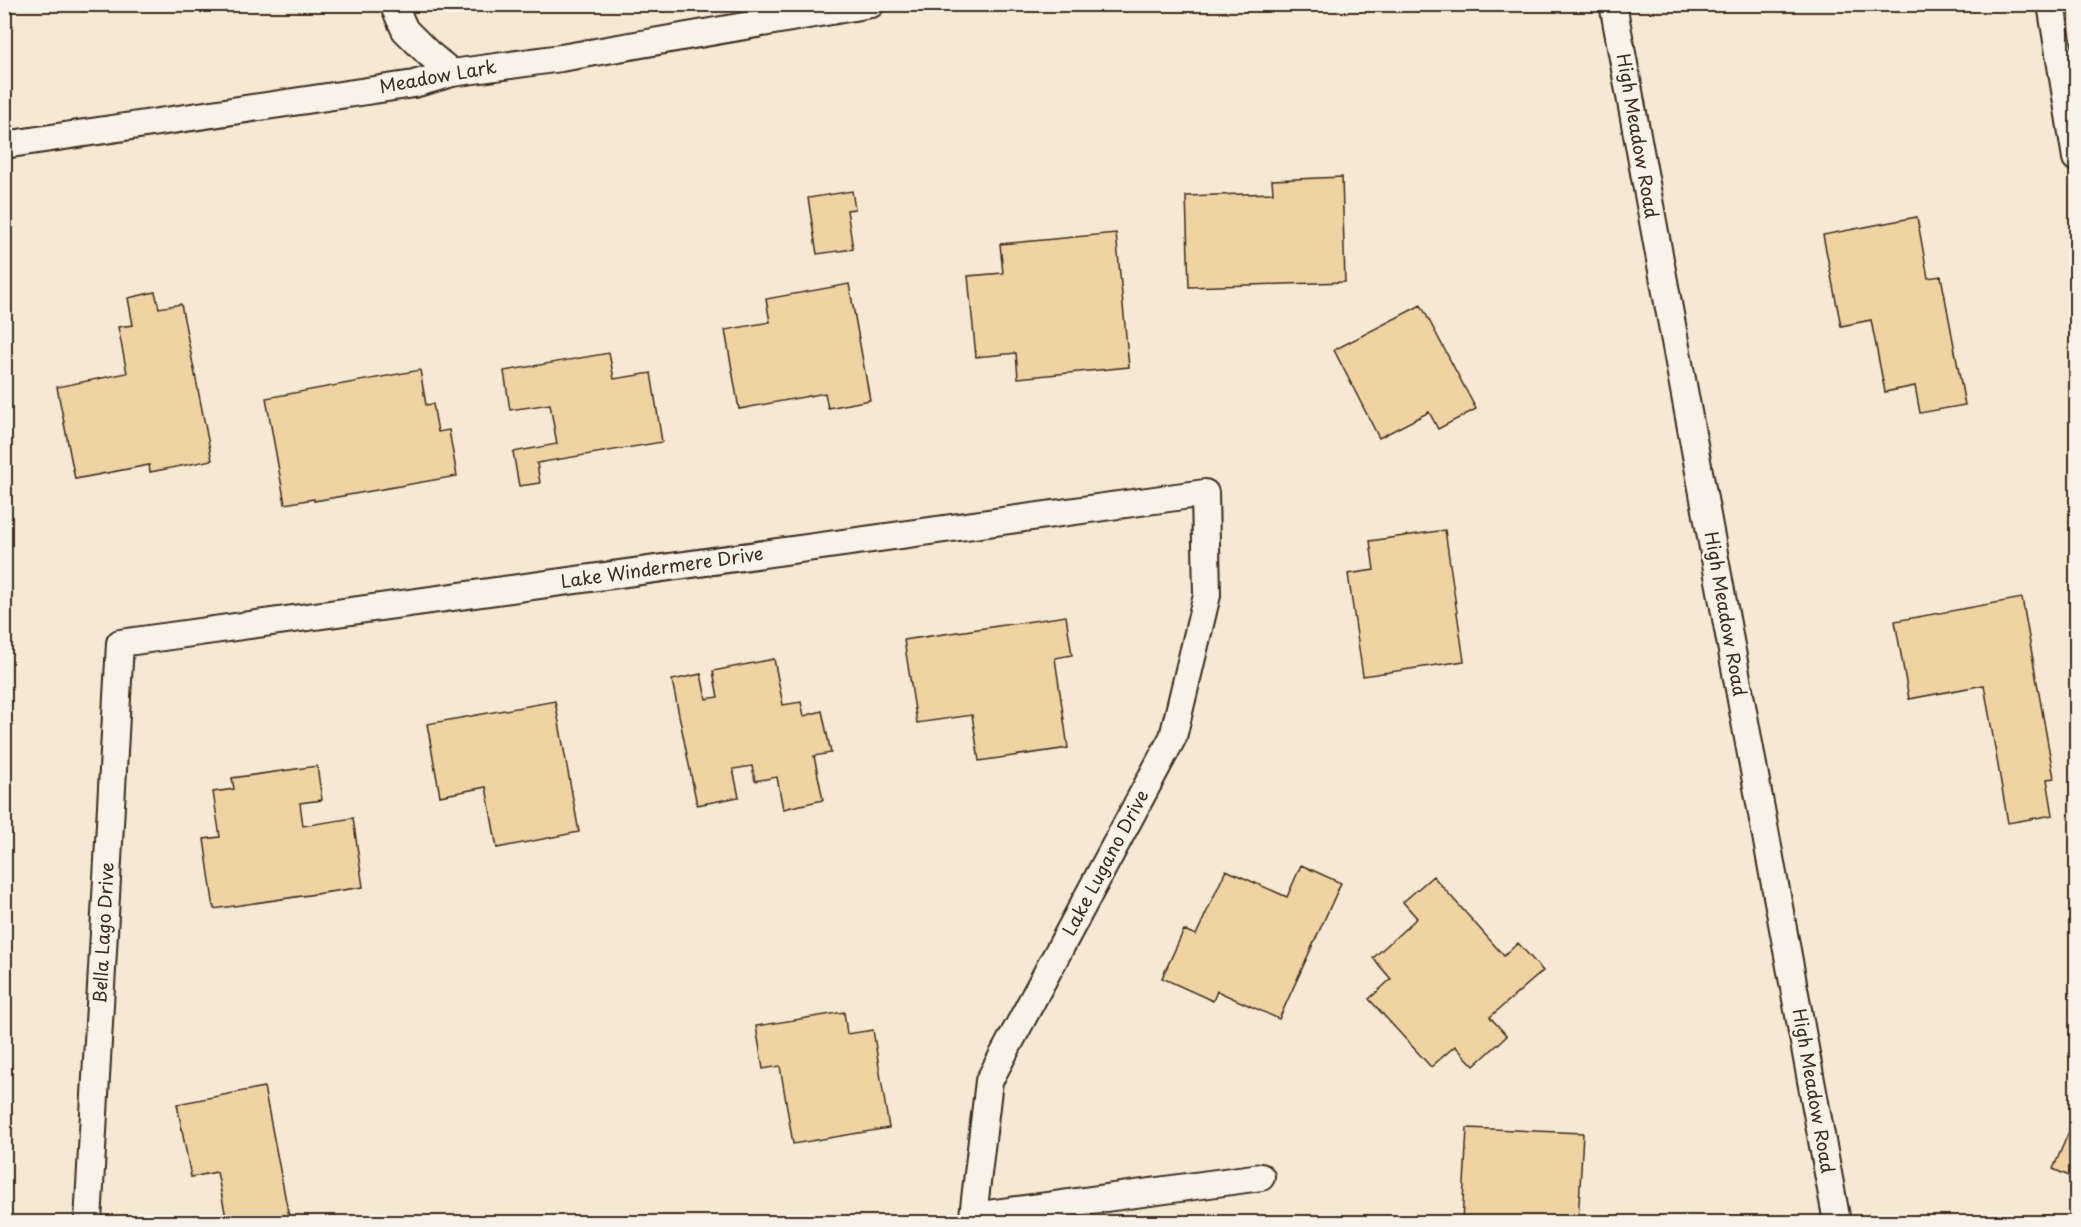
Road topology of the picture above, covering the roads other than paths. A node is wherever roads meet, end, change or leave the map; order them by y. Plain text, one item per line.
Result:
1 (393, 4) edge
2 (871, 4) edge
3 (1613, 4) edge
4 (2051, 4) edge
5 (452, 73) junction
6 (4, 145) edge
7 (2076, 158) edge
8 (1205, 493) joint
9 (120, 643) joint
10 (1261, 1177) dead end
11 (974, 1219) edge
12 (88, 1222) edge
13 (1837, 1222) edge

1 - 5 street
2 - 5 street, Meadow Lark
3 - 13 street, High Meadow Road
4 - 7 street
5 - 6 street, Meadow Lark
8 - 9 street, Lake Windermere Drive
8 - 11 street, Lake Lugano Drive
9 - 12 street, Bella Lago Drive
10 - 11 street

